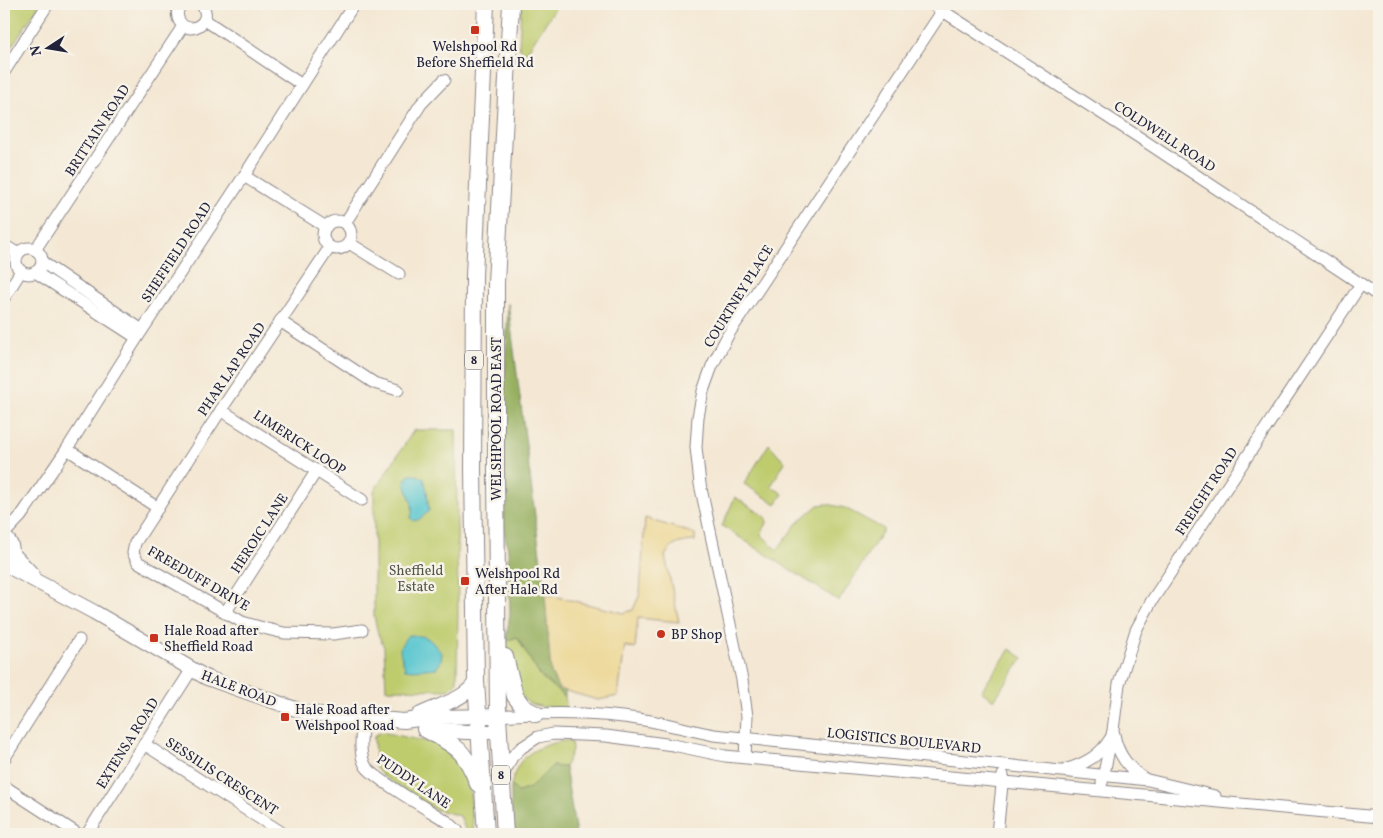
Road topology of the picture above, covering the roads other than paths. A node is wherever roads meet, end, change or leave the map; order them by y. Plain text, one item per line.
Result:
1 (48, 4) edge
2 (179, 4) edge
3 (202, 4) edge
4 (354, 4) edge
5 (486, 4) edge
6 (511, 4) edge
7 (932, 4) edge
8 (942, 10) junction
9 (205, 20) junction
10 (183, 26) junction
11 (4, 72) edge
12 (444, 80) dead end
13 (302, 85) junction
14 (244, 176) junction
15 (345, 222) junction
16 (326, 227) junction
17 (349, 242) junction
18 (4, 245) edge
19 (330, 247) junction
20 (35, 250) junction
21 (18, 254) junction
22 (42, 262) junction
23 (21, 271) junction
24 (35, 272) junction
25 (399, 274) dead end
26 (63, 284) junction
27 (1361, 284) junction
28 (1379, 296) edge
29 (4, 298) edge
30 (280, 321) junction
31 (140, 334) junction
32 (398, 390) dead end
33 (221, 410) junction
34 (66, 449) junction
35 (317, 470) junction
36 (362, 500) dead end
37 (158, 508) junction
38 (497, 529) junction
39 (6, 549) edge
40 (226, 613) junction
41 (362, 630) dead end
42 (79, 640) dead end
43 (192, 669) junction
44 (476, 681) junction
45 (536, 714) junction
46 (498, 716) junction
47 (363, 718) junction
48 (414, 723) junction
49 (479, 725) junction
50 (1113, 730) junction
51 (499, 732) junction
52 (747, 738) junction
53 (144, 744) junction
54 (745, 757) junction
55 (4, 759) edge
56 (1004, 766) junction
57 (1050, 770) junction
58 (1103, 775) junction
59 (502, 780) junction
60 (1146, 780) junction
61 (1003, 782) junction
62 (4, 786) edge
63 (1101, 792) junction
64 (483, 798) junction
65 (1248, 804) junction
66 (1379, 817) edge
67 (78, 834) edge
68 (88, 834) edge
69 (284, 834) edge
70 (458, 834) edge
71 (486, 834) edge
72 (505, 834) edge
73 (997, 834) edge

1 - 11 street
2 - 10 street
3 - 9 street
4 - 13 street, SHEFFIELD ROAD
5 - 44 highway, WELSHPOOL ROAD EAST / 8
6 - 38 highway, WELSHPOOL ROAD EAST / 8
7 - 8 street, COLDWELL ROAD
8 - 27 street, COLDWELL ROAD
8 - 52 street, COURTNEY PLACE
9 - 10 street
9 - 13 street
10 - 20 street, BRITTAIN ROAD
12 - 15 street
13 - 14 street, SHEFFIELD ROAD
14 - 16 street
14 - 31 street, SHEFFIELD ROAD
15 - 16 street
15 - 17 street
16 - 19 street
17 - 19 street
17 - 25 street
18 - 21 street
19 - 30 street, PHAR LAP ROAD
20 - 21 street
20 - 22 street
21 - 23 street
22 - 24 street
22 - 26 street
23 - 24 street
23 - 29 street
24 - 26 street
26 - 31 street
27 - 28 street, COLDWELL ROAD
27 - 50 street, FREIGHT ROAD
30 - 32 street
30 - 33 street, PHAR LAP ROAD
31 - 34 street, SHEFFIELD ROAD
33 - 35 street, LIMERICK LOOP
33 - 37 street, PHAR LAP ROAD
34 - 37 street
34 - 39 street, SHEFFIELD ROAD
35 - 36 street, LIMERICK LOOP
35 - 40 street, HEROIC LANE
37 - 40 street, FREEDUFF DRIVE
38 - 45 highway, 8
38 - 46 highway, WELSHPOOL ROAD EAST / 8
39 - 43 main road, HALE ROAD
40 - 41 street, FREEDUFF DRIVE
42 - 55 street
43 - 47 main road, HALE ROAD
43 - 53 street, EXTENSA ROAD
44 - 48 main road
44 - 49 highway, WELSHPOOL ROAD EAST / 8
45 - 46 street, LOGISTICS BOULEVARD
45 - 52 street, LOGISTICS BOULEVARD
46 - 49 main road, HALE ROAD
46 - 51 highway, WELSHPOOL ROAD EAST / 8
47 - 48 main road, HALE ROAD
47 - 70 street, PUDDY LANE
48 - 49 main road, HALE ROAD
48 - 64 highway
49 - 51 main road, HALE ROAD
49 - 64 highway, WELSHPOOL ROAD EAST / 8
50 - 57 street, FREIGHT ROAD
50 - 58 street, FREIGHT ROAD
50 - 60 street, FREIGHT ROAD
51 - 59 highway, WELSHPOOL ROAD EAST / 8
52 - 54 street, COURTNEY PLACE
52 - 56 street, LOGISTICS BOULEVARD
53 - 68 street, EXTENSA ROAD
53 - 69 street, SESSILIS CRESCENT
54 - 59 street, LOGISTICS BOULEVARD
54 - 61 street, LOGISTICS BOULEVARD
56 - 57 street, LOGISTICS BOULEVARD
56 - 61 street
57 - 58 street, LOGISTICS BOULEVARD
58 - 60 street, LOGISTICS BOULEVARD
58 - 63 street, FREIGHT ROAD
59 - 72 highway, WELSHPOOL ROAD EAST / 8
60 - 65 street, LOGISTICS BOULEVARD
61 - 63 street, LOGISTICS BOULEVARD
61 - 73 street
62 - 67 street
63 - 65 street, LOGISTICS BOULEVARD
64 - 71 highway, WELSHPOOL ROAD EAST / 8
65 - 66 street, LOGISTICS BOULEVARD

